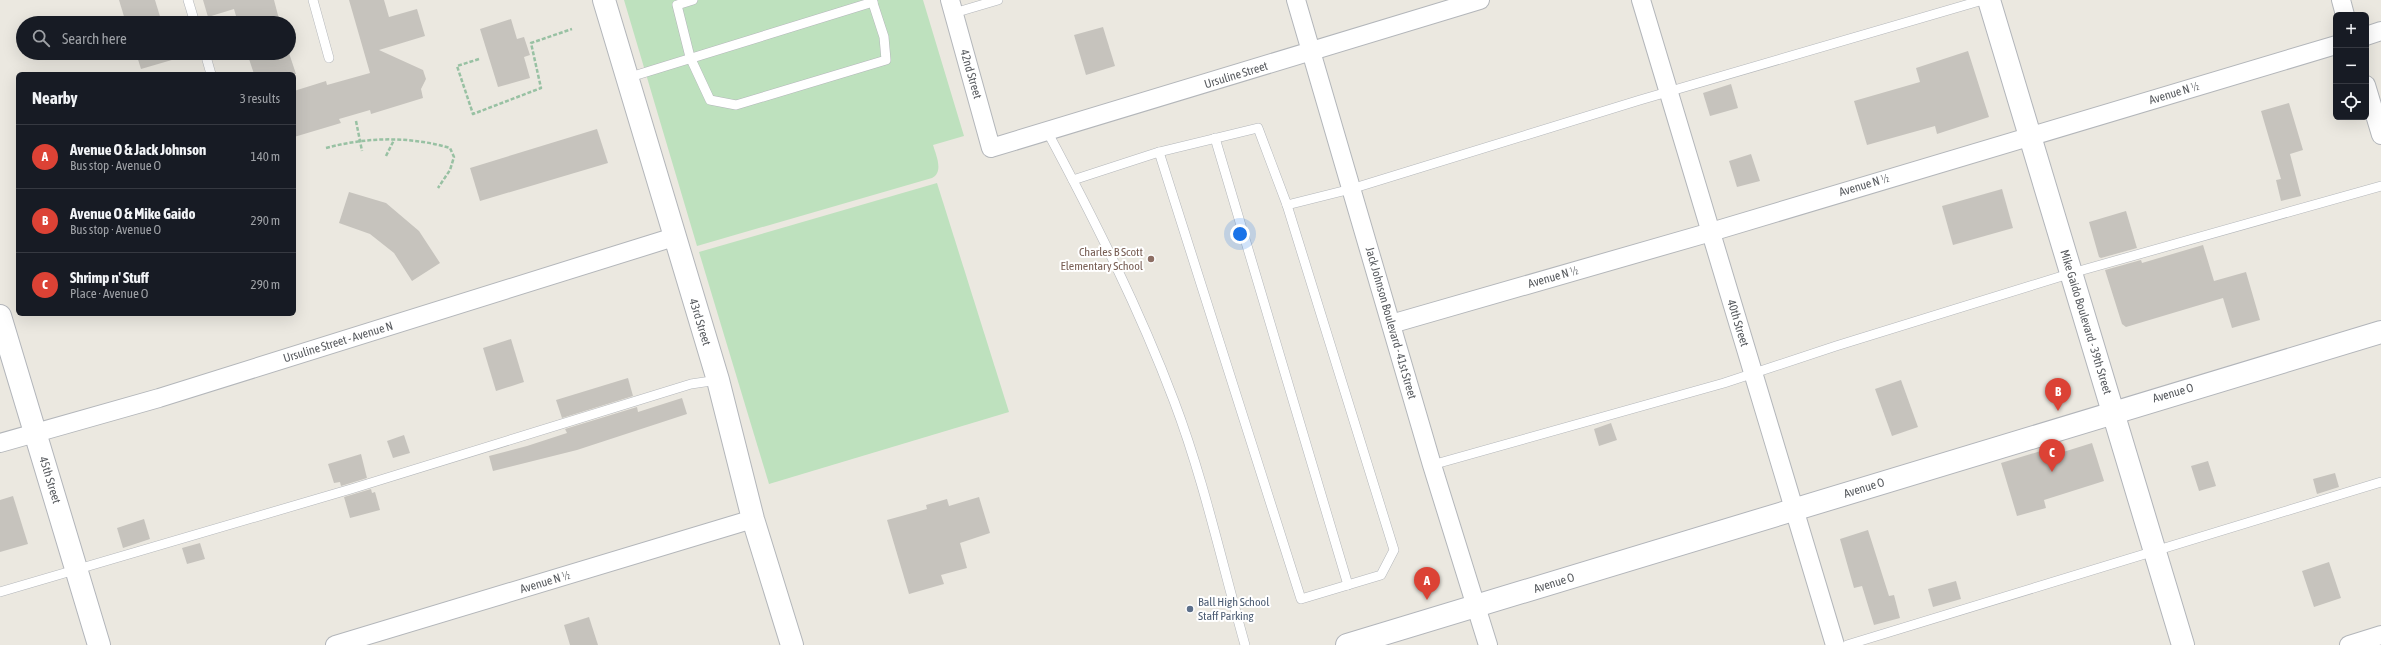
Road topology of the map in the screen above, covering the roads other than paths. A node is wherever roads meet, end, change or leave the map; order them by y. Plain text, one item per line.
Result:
1 (188, 0) edge
2 (313, 0) edge
3 (604, 0) edge
4 (693, 0) edge
5 (998, 0) edge
6 (1296, 0) edge
7 (1480, 0) edge
8 (1641, 0) edge
9 (1983, 0) edge
10 (1989, 0) edge
11 (2341, 0) edge
12 (872, 1) edge
13 (952, 7) edge
14 (2344, 12) edge
15 (193, 16) edge
16 (2381, 31) edge
17 (2369, 35) edge
18 (2333, 46) edge
19 (1311, 52) junction
20 (690, 57) junction
21 (329, 58) dead end
22 (207, 60) edge
23 (210, 72) edge
24 (627, 78) junction
25 (1670, 92) junction
26 (2369, 94) edge
27 (1047, 131) junction
28 (2029, 136) junction
29 (2381, 136) edge
30 (1215, 138) junction
31 (991, 148) joint
32 (1159, 152) junction
33 (1073, 180) junction
34 (2381, 186) edge
35 (1351, 189) junction
36 (1287, 205) junction
37 (1711, 232) junction
38 (674, 237) junction
39 (2072, 274) junction
40 (0, 316) edge
41 (1391, 324) junction
42 (2381, 332) edge
43 (1753, 373) junction
44 (718, 380) junction
45 (2112, 411) junction
46 (35, 432) junction
47 (0, 443) edge
48 (1432, 465) junction
49 (2381, 482) edge
50 (1795, 510) junction
51 (754, 519) junction
52 (2154, 550) junction
53 (76, 569) junction
54 (1348, 585) junction
55 (0, 592) edge
56 (1476, 606) junction
57 (2381, 635) edge
58 (99, 645) edge
59 (335, 645) edge
60 (792, 645) edge
61 (1245, 645) edge
62 (1347, 645) edge
63 (1488, 645) edge
64 (1835, 645) edge
65 (1847, 645) edge
66 (2182, 645) edge
67 (2349, 645) edge

1 - 15 lane
2 - 21 lane
3 - 24 main road, 43rd Street
4 - 20 lane
5 - 13 lane
6 - 19 street, Jack Johnson Boulevard - 41st Street
7 - 19 street, Ursuline Street
8 - 25 street, 40th Street
9 - 25 lane
10 - 28 main road, Mike Gaido Boulevard - 39th Street
11 - 14 street
12 - 20 lane
12 - 20 lane
13 - 31 street, 42nd Street
16 - 17 street
18 - 28 street, Avenue N ½
19 - 27 street, Ursuline Street
19 - 35 street, Jack Johnson Boulevard - 41st Street
20 - 24 lane
22 - 23 lane
24 - 38 main road, 43rd Street
25 - 35 lane
25 - 37 street, 40th Street
26 - 29 street
27 - 31 street, Ursuline Street
27 - 33 lane
28 - 37 street, Avenue N ½
28 - 39 main road, Mike Gaido Boulevard - 39th Street
30 - 32 lane
30 - 36 lane
30 - 54 lane
32 - 33 lane
32 - 54 lane
33 - 61 lane
34 - 39 lane
35 - 36 lane
35 - 41 street, Jack Johnson Boulevard - 41st Street
36 - 54 lane
37 - 41 street, Avenue N ½
37 - 43 street, 40th Street
38 - 44 main road, 43rd Street
38 - 46 street, Ursuline Street - Avenue N
39 - 43 lane
39 - 45 main road, Mike Gaido Boulevard - 39th Street
40 - 46 main road, 45th Street
41 - 48 street, Jack Johnson Boulevard - 41st Street
42 - 45 main road, Avenue O
43 - 48 lane
43 - 50 street, 40th Street
44 - 51 main road, 43rd Street
44 - 53 lane
45 - 50 main road, Avenue O
45 - 52 main road, Mike Gaido Boulevard - 39th Street
46 - 47 street, Ursuline Street - Avenue N
46 - 53 main road, 45th Street
48 - 56 street, Jack Johnson Boulevard - 41st Street
49 - 52 lane
50 - 56 main road, Avenue O
50 - 64 street, 40th Street
51 - 59 street, Avenue N ½
51 - 60 main road, 43rd Street
52 - 65 lane
52 - 66 main road, Mike Gaido Boulevard - 39th Street
53 - 55 lane
53 - 58 main road, 45th Street
56 - 62 main road, Avenue O
56 - 63 street, Jack Johnson Boulevard - 41st Street
57 - 67 street

